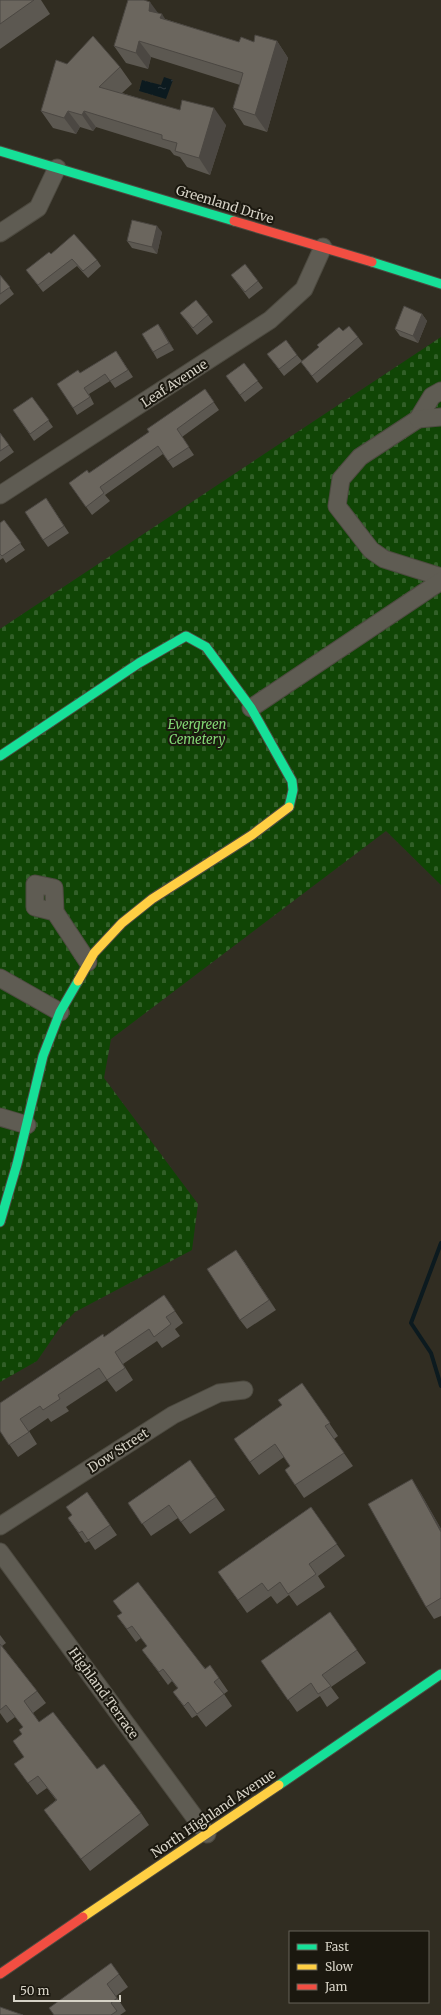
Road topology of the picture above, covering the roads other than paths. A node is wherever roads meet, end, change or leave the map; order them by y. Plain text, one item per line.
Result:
1 (0, 152) edge
2 (57, 168) junction
3 (0, 233) edge
4 (323, 247) junction
5 (441, 284) edge
6 (441, 391) edge
7 (441, 417) edge
8 (418, 419) junction
9 (0, 496) edge
10 (441, 578) edge
11 (441, 581) edge
12 (251, 708) junction
13 (0, 756) edge
14 (55, 912) dead end
15 (88, 962) junction
16 (0, 978) edge
17 (60, 1012) junction
18 (0, 1117) edge
19 (27, 1124) junction
20 (0, 1222) edge
21 (244, 1390) dead end
22 (0, 1526) edge
23 (0, 1552) edge
24 (441, 1674) edge
25 (208, 1834) junction
26 (0, 1974) edge

1 - 2 street, Greenland Drive
2 - 3 street
2 - 4 street, Greenland Drive
4 - 5 street, Greenland Drive
4 - 9 street, Leaf Avenue
6 - 8 street
7 - 8 street
8 - 10 street
11 - 12 street
12 - 13 street
12 - 15 street
14 - 15 street
15 - 17 street
16 - 17 street
17 - 19 street
18 - 19 street
19 - 20 street
21 - 22 street, Dow Street
23 - 25 street, Highland Terrace
24 - 25 street, North Highland Avenue
25 - 26 street, North Highland Avenue

